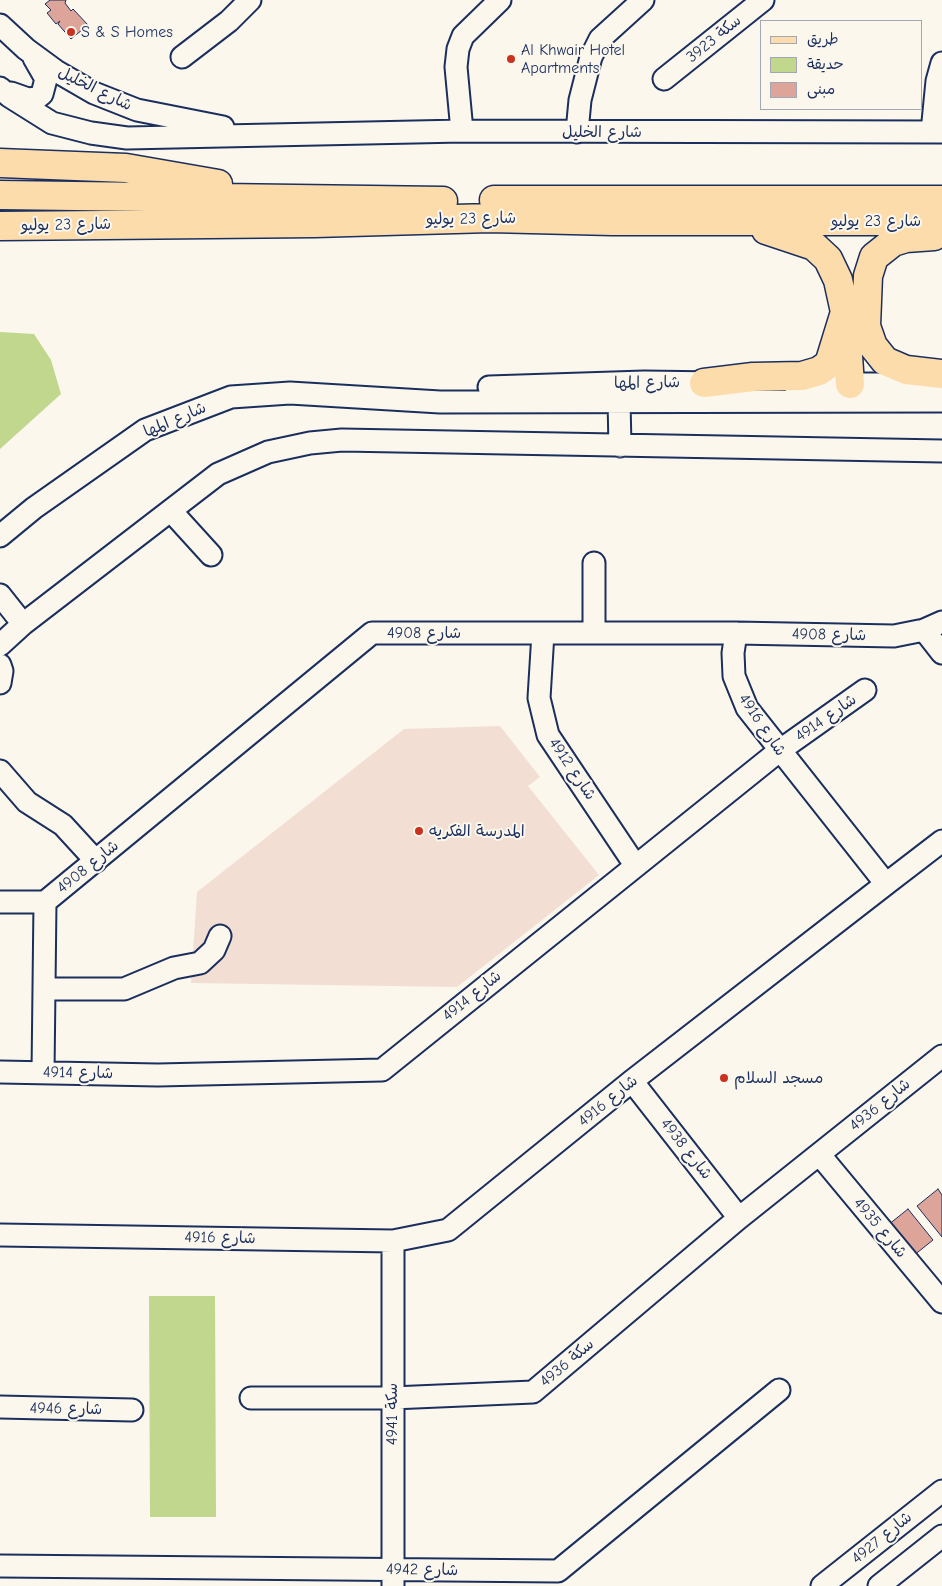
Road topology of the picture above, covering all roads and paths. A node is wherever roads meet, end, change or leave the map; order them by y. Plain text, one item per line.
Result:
1 (250, 0) edge
2 (500, 0) edge
3 (644, 0) edge
4 (763, 0) edge
5 (0, 26) edge
6 (26, 49) junction
7 (182, 57) dead end
8 (942, 63) edge
9 (664, 79) dead end
10 (0, 87) edge
11 (462, 131) junction
12 (577, 132) junction
13 (937, 132) edge
14 (263, 134) junction
15 (0, 163) edge
16 (0, 195) edge
17 (299, 197) junction
18 (942, 200) edge
19 (738, 221) junction
20 (942, 221) edge
21 (174, 224) junction
22 (0, 226) edge
23 (942, 235) edge
24 (0, 240) edge
25 (856, 319) junction
26 (942, 374) edge
27 (704, 383) junction
28 (942, 384) edge
29 (860, 392) junction
30 (352, 396) junction
31 (619, 401) junction
32 (942, 401) edge
33 (620, 446) junction
34 (942, 451) edge
35 (171, 512) junction
36 (0, 536) edge
37 (211, 555) dead end
38 (594, 563) dead end
39 (0, 595) edge
40 (23, 624) junction
41 (933, 626) edge
42 (543, 633) junction
43 (594, 633) junction
44 (736, 634) junction
45 (0, 645) edge
46 (942, 653) edge
47 (0, 665) edge
48 (0, 683) edge
49 (865, 690) dead end
50 (779, 751) junction
51 (0, 770) edge
52 (942, 841) edge
53 (96, 861) junction
54 (635, 865) junction
55 (886, 884) junction
56 (0, 902) edge
57 (45, 902) junction
58 (220, 936) dead end
59 (44, 989) junction
60 (942, 1056) edge
61 (0, 1072) edge
62 (43, 1073) junction
63 (632, 1081) junction
64 (819, 1154) junction
65 (739, 1218) junction
66 (0, 1234) edge
67 (393, 1242) junction
68 (935, 1280) edge
69 (942, 1302) edge
70 (779, 1390) dead end
71 (251, 1398) dead end
72 (392, 1398) junction
73 (0, 1408) edge
74 (132, 1410) dead end
75 (942, 1490) edge
76 (942, 1536) edge
77 (0, 1566) edge
78 (392, 1578) edge
79 (822, 1586) edge
80 (879, 1586) edge

1 - 7 street
2 - 11 street
3 - 12 street
4 - 9 street, سكة 3923
5 - 6 street, شارع الخليل
6 - 10 street
6 - 14 street, شارع الخليل
8 - 13 street
10 - 14 street, شارع الخليل
11 - 12 street, شارع الخليل
11 - 14 street, شارع الخليل
12 - 13 street, شارع الخليل
15 - 17 main road
16 - 17 main road, شارع 23 يوليو
17 - 18 main road, شارع 23 يوليو
19 - 20 main road, شارع 23 يوليو
19 - 21 main road, شارع 23 يوليو
19 - 25 main road
21 - 22 main road, شارع 23 يوليو
21 - 24 main road
23 - 25 main road
25 - 26 main road
25 - 27 main road
25 - 29 main road
27 - 29 street, شارع المها
27 - 30 street, شارع المها
28 - 29 street, شارع المها
29 - 31 street, شارع المها
29 - 32 street, شارع المها
30 - 31 street, شارع المها
30 - 36 street, شارع المها
31 - 33 street
33 - 34 street
33 - 35 street
35 - 37 street
35 - 40 street
38 - 43 street
39 - 40 street
40 - 45 street
41 - 44 street, 4908 شارع
41 - 46 street
42 - 43 street, 4908 شارع
42 - 53 street, 4908 شارع
42 - 54 street, 4912 شارع
43 - 44 street, 4908 شارع
44 - 50 street, 4916 شارع
47 - 48 street
49 - 50 street, 4914 شارع
50 - 54 street, 4914 شارع
50 - 55 street, 4916 شارع
51 - 53 street
52 - 55 street
53 - 57 street, 4908 شارع
54 - 62 street, 4914 شارع
55 - 63 street, 4916 شارع
56 - 57 street, 4908 شارع
57 - 59 street
58 - 59 street
59 - 62 street
60 - 64 street, 4936 شارع
61 - 62 street, 4914 شارع
63 - 65 street, شارع 4938
63 - 67 street, 4916 شارع
64 - 65 street, سكة 4936
64 - 68 street, 4935 شارع
65 - 72 street, سكة 4936
66 - 67 street, 4916 شارع
67 - 72 street, سكة 4941
68 - 69 street, 4935 شارع
70 - 78 street, 4942 شارع
71 - 72 street, سكة 4936
72 - 78 street, سكة 4941
73 - 74 street, 4946 شارع
75 - 79 street, شارع 4927
76 - 80 street
77 - 78 street, 4942 شارع

